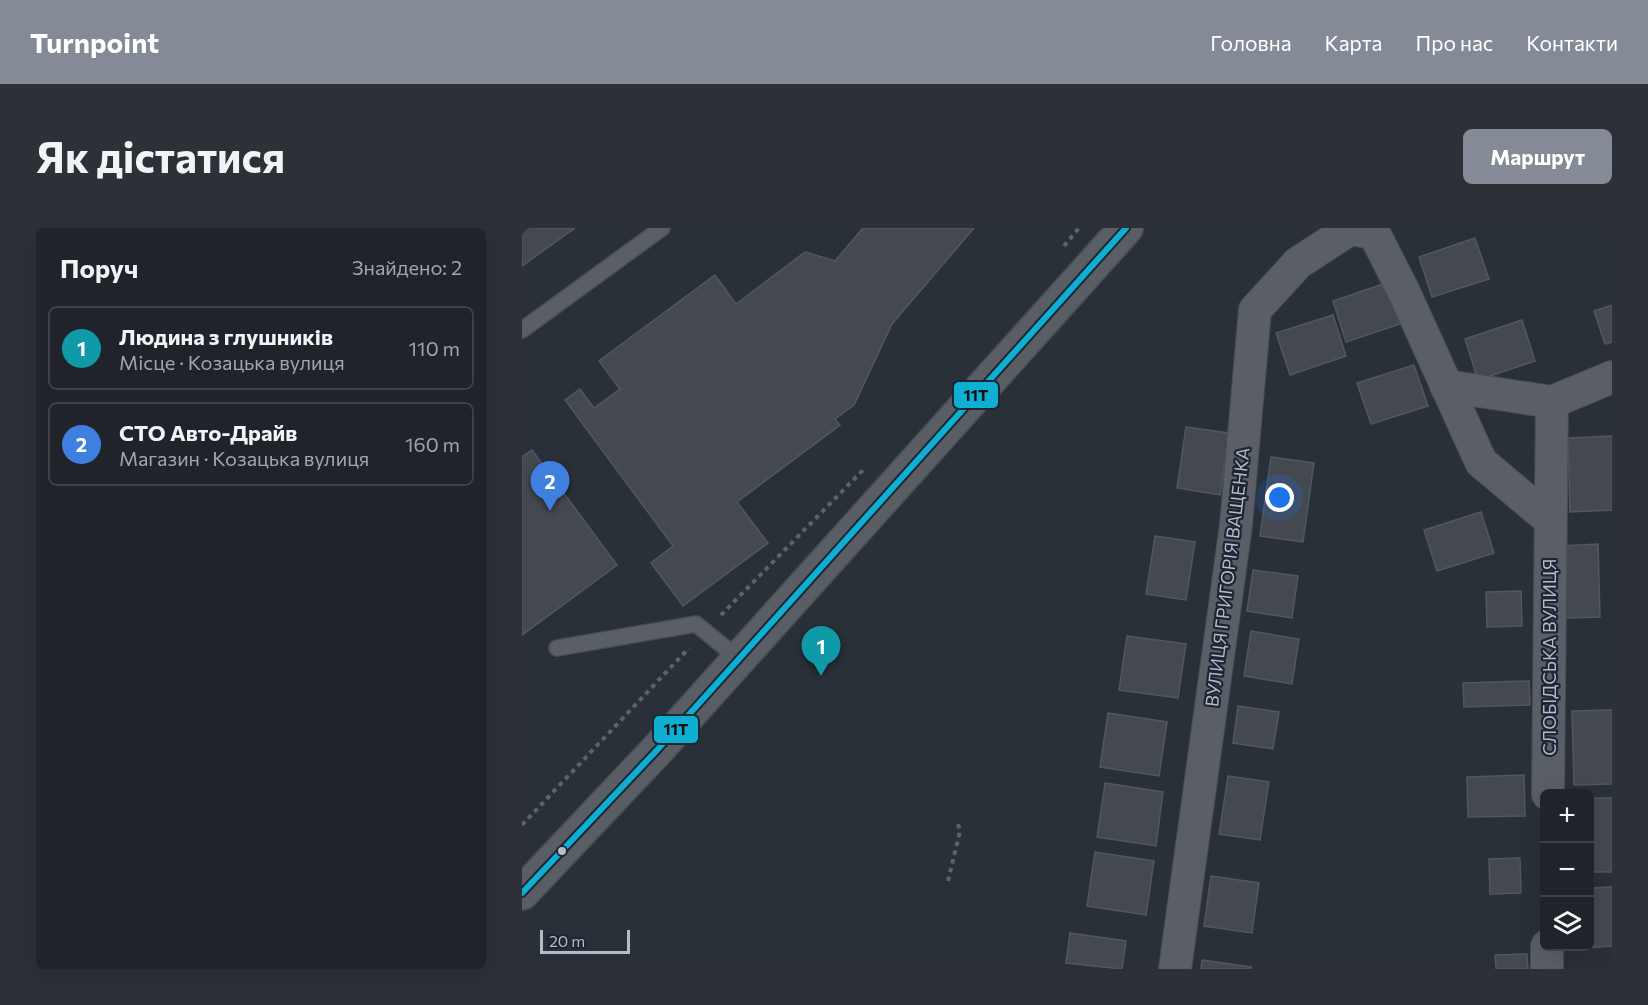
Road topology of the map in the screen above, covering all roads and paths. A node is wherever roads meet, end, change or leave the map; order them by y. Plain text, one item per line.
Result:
1 (662, 228) edge
2 (1079, 228) edge
3 (1126, 228) edge
4 (1350, 229) edge
5 (1056, 255) dead end
6 (522, 330) edge
7 (1612, 377) edge
8 (1446, 386) junction
9 (1552, 402) junction
10 (868, 464) dead end
11 (1550, 520) junction
12 (705, 631) junction
13 (557, 648) dead end
14 (739, 659) junction
15 (1548, 789) edge
16 (957, 821) dead end
17 (522, 825) edge
18 (948, 881) dead end
19 (522, 892) edge
20 (1547, 951) edge
21 (1175, 969) edge
22 (1547, 969) edge

1 - 6 lane
2 - 5 path
3 - 14 main road
4 - 8 street
4 - 21 street, ВУЛИЦЯ ГРИГОРІЯ ВАЩЕНКА
7 - 9 street
8 - 9 street
8 - 11 street
9 - 11 street, СЛОБІДСЬКА ВУЛИЦЯ
10 - 12 path
11 - 15 street, СЛОБІДСЬКА ВУЛИЦЯ
12 - 13 lane
12 - 14 lane
12 - 17 path
14 - 19 main road
16 - 18 path
20 - 22 street

